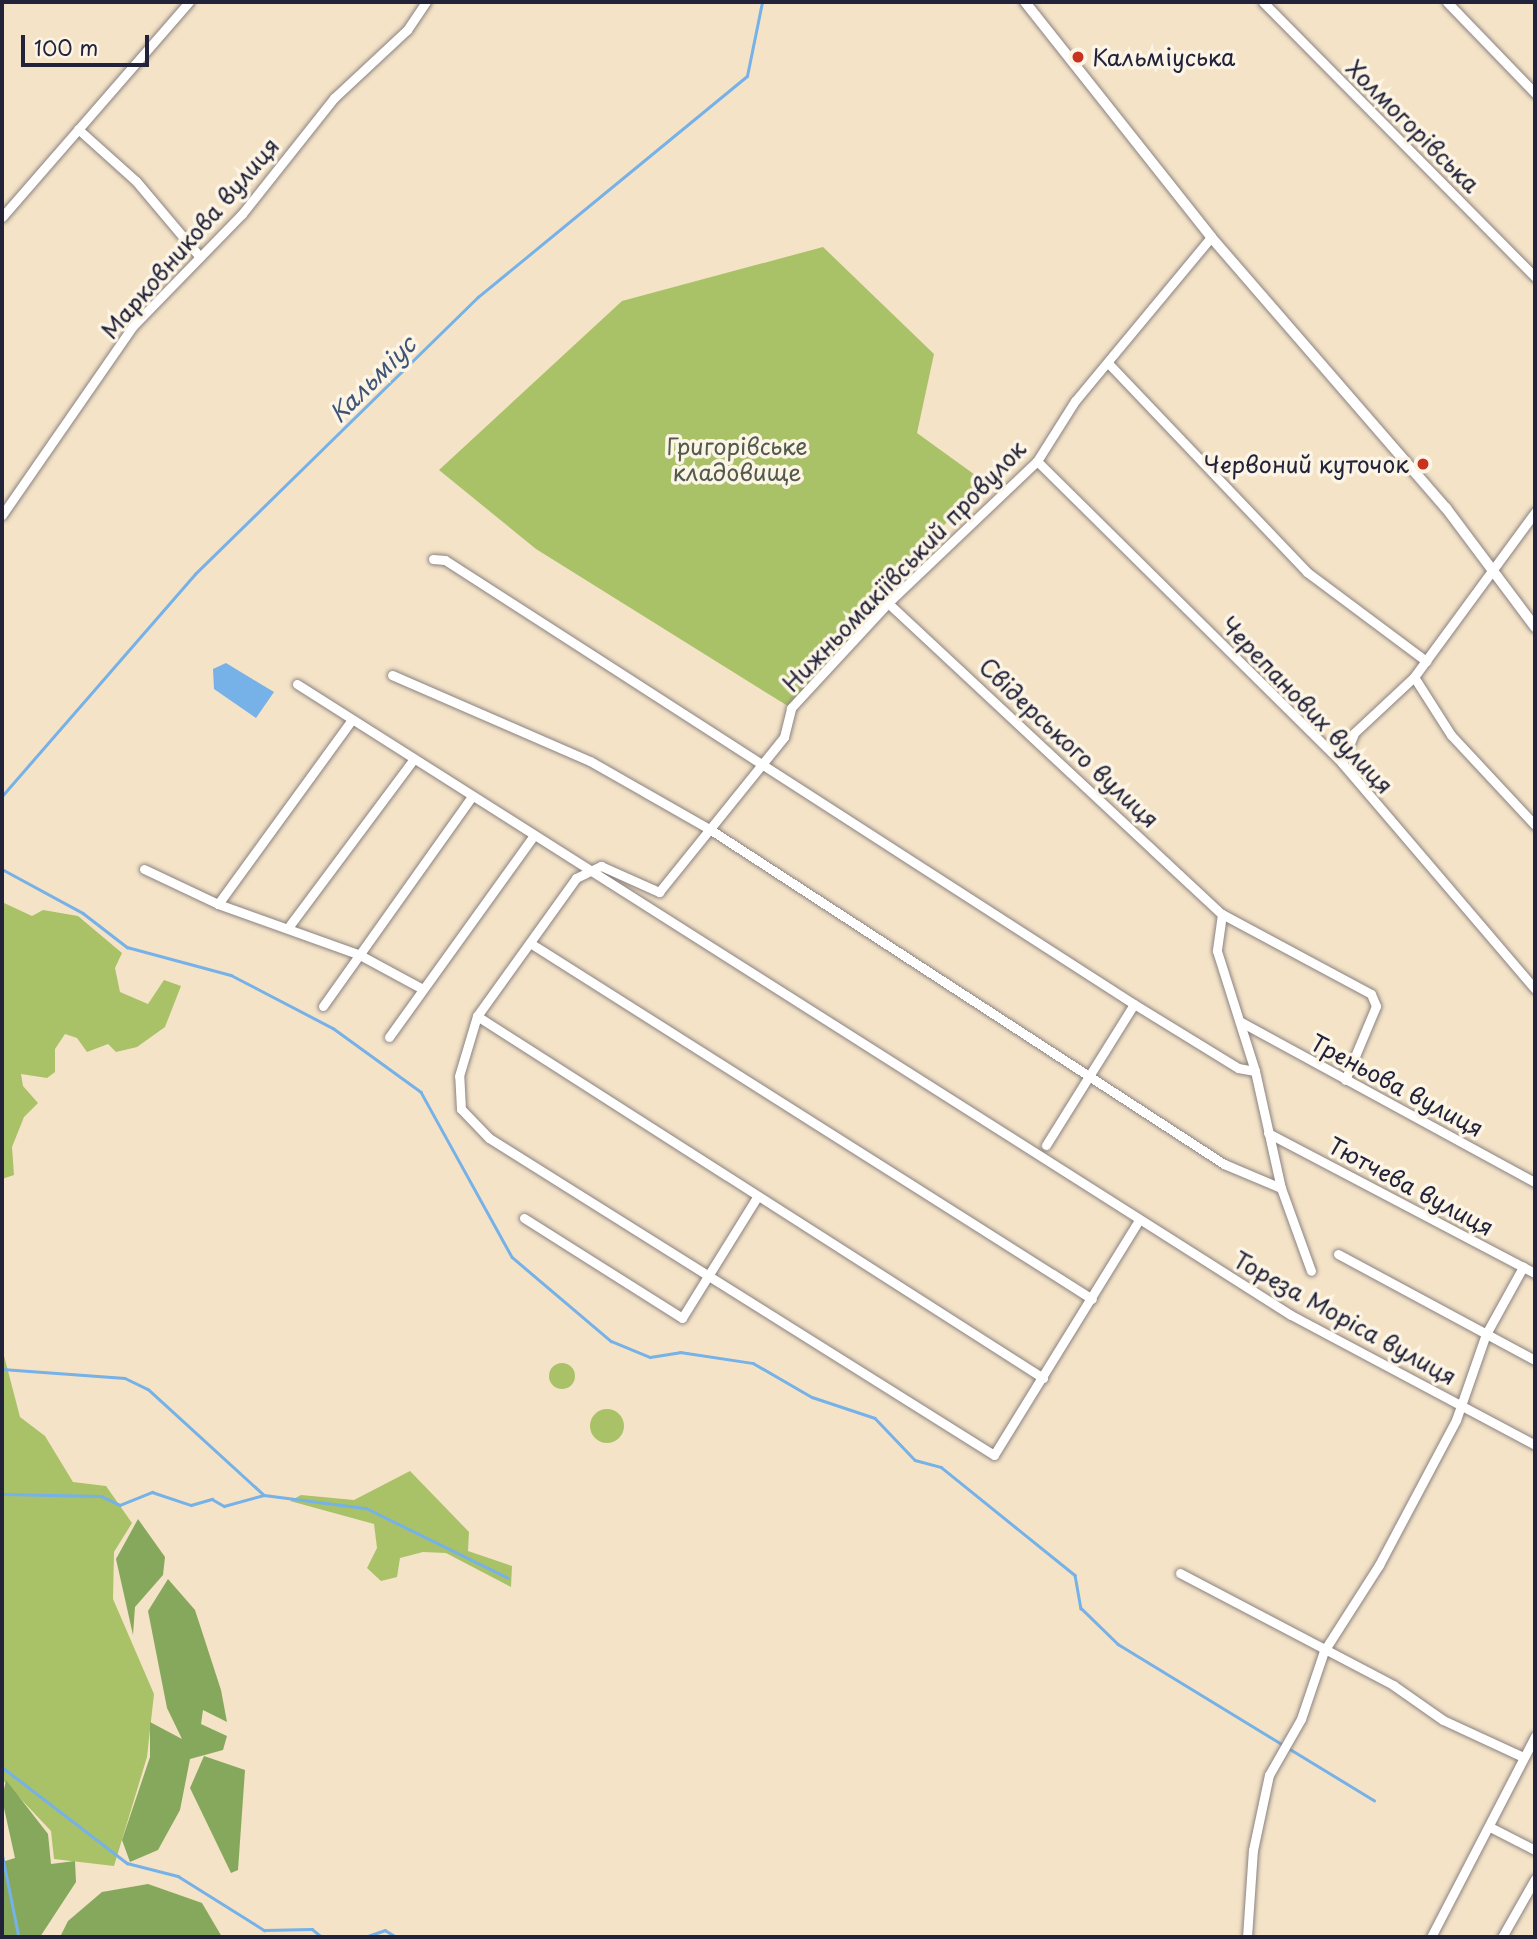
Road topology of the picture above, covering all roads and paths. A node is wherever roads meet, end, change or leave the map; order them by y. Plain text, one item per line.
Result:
1 (189, 2) edge
2 (426, 2) edge
3 (1025, 2) edge
4 (1263, 2) edge
5 (1447, 2) edge
6 (1535, 93) edge
7 (78, 129) junction
8 (2, 218) edge
9 (1211, 237) junction
10 (200, 257) junction
11 (1535, 277) edge
12 (1110, 364) junction
13 (1037, 461) junction
14 (1535, 512) edge
15 (2, 514) edge
16 (433, 559) dead end
17 (1492, 570) junction
18 (888, 603) junction
19 (1535, 627) edge
20 (1426, 661) junction
21 (392, 675) dead end
22 (1414, 677) junction
23 (297, 684) dead end
24 (351, 721) junction
25 (413, 760) junction
26 (1342, 763) junction
27 (761, 768) junction
28 (471, 798) junction
29 (1535, 825) edge
30 (711, 830) junction
31 (532, 838) junction
32 (144, 869) dead end
33 (590, 869) junction
34 (218, 904) junction
35 (1222, 914) junction
36 (290, 925) junction
37 (530, 943) junction
38 (358, 954) junction
39 (421, 988) junction
40 (1535, 989) edge
41 (1134, 1004) junction
42 (323, 1006) dead end
43 (477, 1016) junction
44 (1241, 1022) junction
45 (389, 1037) dead end
46 (1255, 1071) junction
47 (1088, 1077) junction
48 (1345, 1080) junction
49 (1268, 1133) junction
50 (1046, 1145) dead end
51 (1535, 1182) edge
52 (1281, 1188) junction
53 (757, 1198) junction
54 (524, 1218) dead end
55 (1139, 1220) junction
56 (1338, 1254) dead end
57 (1523, 1267) junction
58 (1311, 1271) dead end
59 (1535, 1273) edge
60 (710, 1278) junction
61 (1093, 1299) junction
62 (1486, 1334) junction
63 (1535, 1360) edge
64 (1043, 1378) junction
65 (1461, 1404) junction
66 (1535, 1445) edge
67 (1180, 1573) dead end
68 (1324, 1651) junction
69 (1535, 1736) edge
70 (1523, 1757) junction
71 (1490, 1827) junction
72 (1535, 1850) edge
73 (1535, 1879) edge
74 (1247, 1937) edge
75 (1431, 1937) edge
76 (1502, 1937) edge

1 - 7 street
2 - 10 street, Марковникова вулиця
3 - 9 street
4 - 11 street, Холмогорівська
5 - 6 street
7 - 8 street
7 - 10 street
9 - 12 street, Нижньомакіївський провулок
9 - 17 street
10 - 15 street, Марковникова вулиця
12 - 13 street, Нижньомакіївський провулок
12 - 20 street
13 - 18 street, Нижньомакіївський провулок
13 - 26 street, Черепанових вулиця
14 - 17 street
16 - 27 street
17 - 19 street
17 - 20 street
18 - 27 street, Нижньомакіївський провулок
18 - 35 street, Свiдерського вулиця
20 - 22 street
21 - 30 street
22 - 26 street
22 - 29 street
23 - 24 street
24 - 25 street
24 - 34 street
25 - 28 street
25 - 36 street
26 - 40 street, Черепанових вулиця
27 - 30 street, Нижньомакіївський провулок
27 - 41 street
28 - 31 street
28 - 38 street
30 - 33 street, Нижньомакіївський провулок
30 - 47 street
31 - 33 street
31 - 39 street
32 - 34 street
33 - 37 street
33 - 55 street, Тореза Моріса вулиця
34 - 36 street
35 - 44 street
35 - 48 street, Свiдерського вулиця
36 - 38 street
37 - 43 street
37 - 61 street
38 - 39 street
38 - 42 street
39 - 45 street
41 - 46 street
41 - 47 street
43 - 53 street
43 - 60 street
44 - 46 street
44 - 48 street, Треньова вулиця
46 - 49 street
47 - 50 street
47 - 52 street
48 - 51 street, Треньова вулиця
49 - 52 street
49 - 57 street, Тютчева вулиця
52 - 58 street
53 - 60 street
53 - 64 street
54 - 60 street
55 - 61 street
55 - 65 street, Тореза Моріса вулиця
56 - 62 street
57 - 59 street, Тютчева вулиця
57 - 62 street
60 - 64 street
61 - 64 street
62 - 63 street
62 - 65 street
65 - 66 street, Тореза Моріса вулиця
65 - 68 street
67 - 68 street
68 - 70 street
68 - 74 street
69 - 70 street
70 - 71 street
71 - 72 street
71 - 75 street
73 - 76 street

